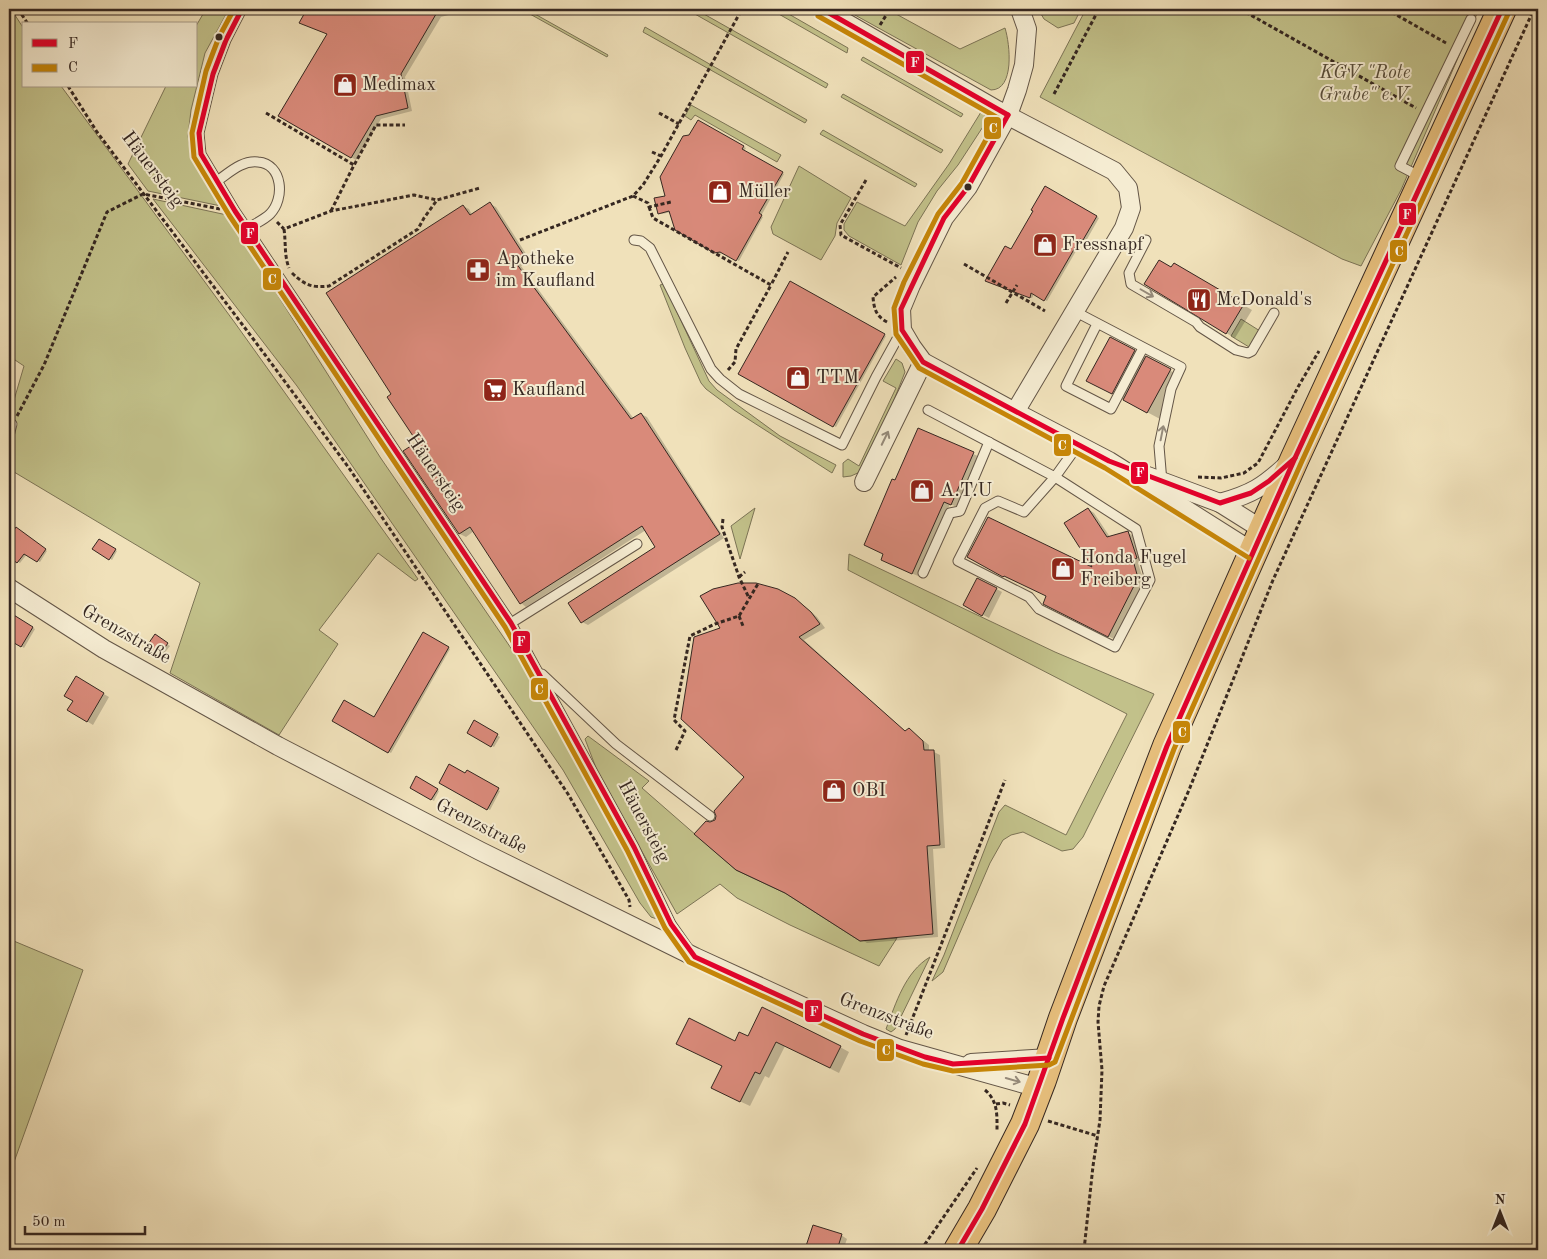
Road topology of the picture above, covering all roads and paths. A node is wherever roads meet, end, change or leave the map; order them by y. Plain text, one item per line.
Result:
1 (18, 9) edge
2 (242, 9) edge
3 (742, 9) edge
4 (822, 9) edge
5 (890, 9) edge
6 (1020, 9) edge
7 (1099, 9) edge
8 (1240, 9) edge
9 (1386, 9) edge
10 (1502, 9) edge
11 (1534, 9) edge
12 (1471, 19) dead end
13 (27, 22) edge
14 (881, 23) dead end
15 (1456, 49) junction
16 (69, 88) edge
17 (1054, 94) dead end
18 (266, 113) dead end
19 (659, 113) dead end
20 (1426, 113) junction
21 (1008, 115) junction
22 (679, 124) junction
23 (405, 125) dead end
24 (652, 152) dead end
25 (661, 156) junction
26 (354, 165) junction
27 (1424, 178) junction
28 (866, 180) dead end
29 (217, 182) junction
30 (480, 188) dead end
31 (143, 194) junction
32 (633, 196) junction
33 (438, 200) junction
34 (671, 202) dead end
35 (649, 208) junction
36 (331, 211) junction
37 (235, 212) junction
38 (270, 214) junction
39 (247, 229) junction
40 (284, 229) junction
41 (520, 240) dead end
42 (634, 240) dead end
43 (1146, 240) dead end
44 (788, 252) dead end
45 (964, 264) dead end
46 (771, 285) junction
47 (1017, 285) dead end
48 (1013, 293) junction
49 (873, 297) dead end
50 (1006, 303) dead end
51 (1045, 311) dead end
52 (1074, 311) junction
53 (1274, 313) dead end
54 (1097, 324) junction
55 (902, 330) junction
56 (1143, 348) junction
57 (923, 362) junction
58 (720, 380) junction
59 (928, 410) dead end
60 (1015, 412) junction
61 (12, 424) joint
62 (9, 436) edge
63 (989, 442) junction
64 (1078, 445) junction
65 (1295, 458) junction
66 (1109, 461) junction
67 (1258, 463) dead end
68 (1161, 476) junction
69 (1055, 477) junction
70 (864, 482) dead end
71 (1220, 503) junction
72 (723, 519) dead end
73 (1258, 541) junction
74 (637, 544) dead end
75 (745, 572) dead end
76 (923, 573) dead end
77 (739, 577) junction
78 (759, 582) dead end
79 (9, 588) edge
80 (749, 598) junction
81 (739, 616) junction
82 (511, 623) junction
83 (743, 626) dead end
84 (537, 669) junction
85 (676, 750) dead end
86 (1005, 780) dead end
87 (710, 816) dead end
88 (634, 926) junction
89 (694, 957) junction
90 (900, 1050) junction
91 (1049, 1058) junction
92 (953, 1064) junction
93 (981, 1088) dead end
94 (1039, 1088) junction
95 (996, 1136) dead end
96 (981, 1162) dead end
97 (921, 1250) edge
98 (958, 1250) edge
99 (1084, 1250) edge

1 - 13 path
2 - 29 lane, Häuersteig
3 - 22 path
4 - 21 street
5 - 14 path
6 - 21 street
7 - 17 path
8 - 20 path
9 - 15 path
10 - 27 main road
11 - 99 path
12 - 15 lane
15 - 20 lane
16 - 31 path, Häuersteig
18 - 26 path
19 - 22 path
20 - 27 lane
21 - 52 street
21 - 55 street
22 - 25 path
23 - 26 path
24 - 25 path
25 - 32 path
26 - 36 path
27 - 65 main road
28 - 49 path
29 - 37 lane, Häuersteig
29 - 38 lane
30 - 33 path
31 - 37 path
31 - 61 path
31 - 88 path, Häuersteig
32 - 35 path
32 - 41 path
33 - 36 path
33 - 40 path
34 - 35 path
35 - 46 path
36 - 40 path
37 - 39 lane, Häuersteig
38 - 39 lane
38 - 40 path
39 - 82 lane, Häuersteig
42 - 58 lane
43 -> 53 lane
44 - 46 path
45 - 48 path
46 - 58 path
47 - 48 path
48 - 50 path
48 - 51 path
52 - 54 lane
52 - 60 street
54 - 56 lane
54 - 56 lane
55 - 57 street
55 - 58 lane
68 -> 56 lane
57 - 60 street
70 -> 57 street
59 - 63 lane
60 - 64 street
61 - 62 lane
63 - 69 lane
63 - 76 lane
64 - 66 street
64 - 69 lane
65 - 71 street
65 - 73 main road
66 - 68 street
66 - 73 street
67 - 68 path
68 - 71 street
69 - 69 lane
71 - 73 street
72 - 77 path
73 - 91 main road
74 - 82 lane
75 - 77 path
77 - 80 path
78 - 80 path
79 - 88 street, Grenzstraße
80 - 81 path
81 - 83 path
81 - 85 path
82 - 84 lane, Häuersteig
84 - 87 lane
84 - 89 lane, Häuersteig
86 - 90 path
88 - 89 street, Grenzstraße
89 - 90 street, Grenzstraße
90 - 92 street, Grenzstraße
91 - 92 street, Grenzstraße
91 - 94 main road
92 -> 94 street, Grenzstraße
93 - 95 path
94 - 98 main road
96 - 97 path

